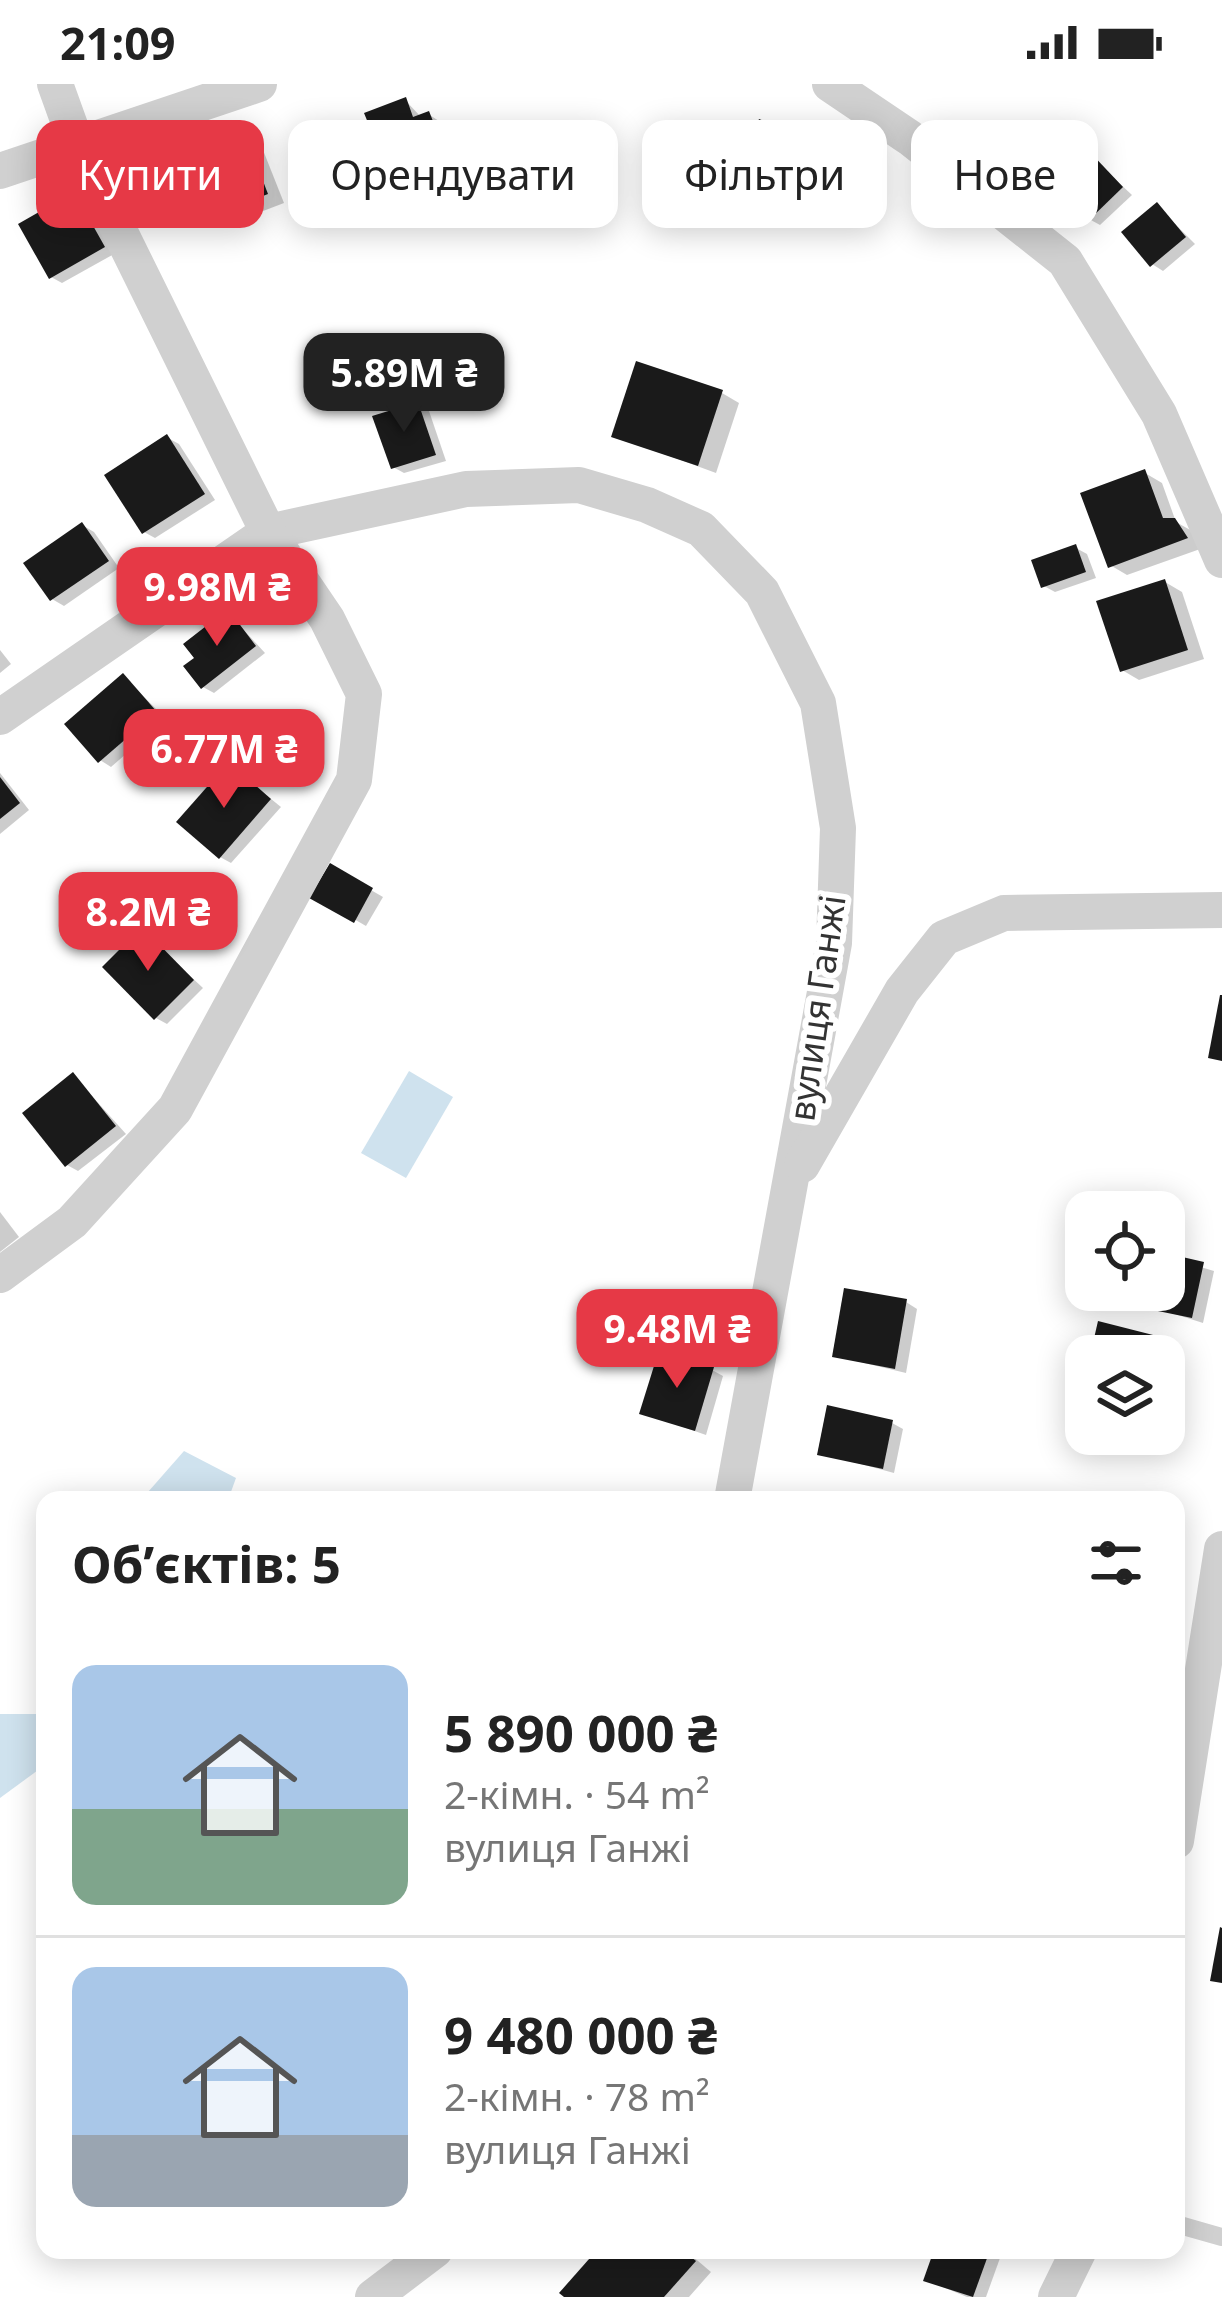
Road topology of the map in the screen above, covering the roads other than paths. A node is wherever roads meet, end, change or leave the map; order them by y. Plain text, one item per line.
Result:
1 (55, 84) edge
2 (259, 84) edge
3 (830, 84) edge
4 (68, 120) edge
5 (153, 120) edge
6 (36, 159) edge
7 (0, 171) edge
8 (118, 228) edge
9 (268, 532) junction
10 (1222, 560) edge
11 (0, 718) edge
12 (1222, 910) edge
13 (789, 1190) junction
14 (0, 1275) edge
15 (734, 1491) edge
16 (1222, 1549) edge
17 (1185, 1784) edge
18 (1185, 2227) edge
19 (1222, 2237) edge
20 (423, 2259) edge
21 (1074, 2259) edge
22 (374, 2297) edge
23 (1056, 2297) edge

1 - 4 street
2 - 5 street
3 - 10 street
6 - 7 street
8 - 9 street
9 - 11 street, вулиця Ганжі
9 - 13 street, вулиця Ганжі
9 - 14 street
12 - 13 street
13 - 15 street, вулиця Ганжі
16 - 17 street
18 - 19 lane
20 - 22 street
21 - 23 street

